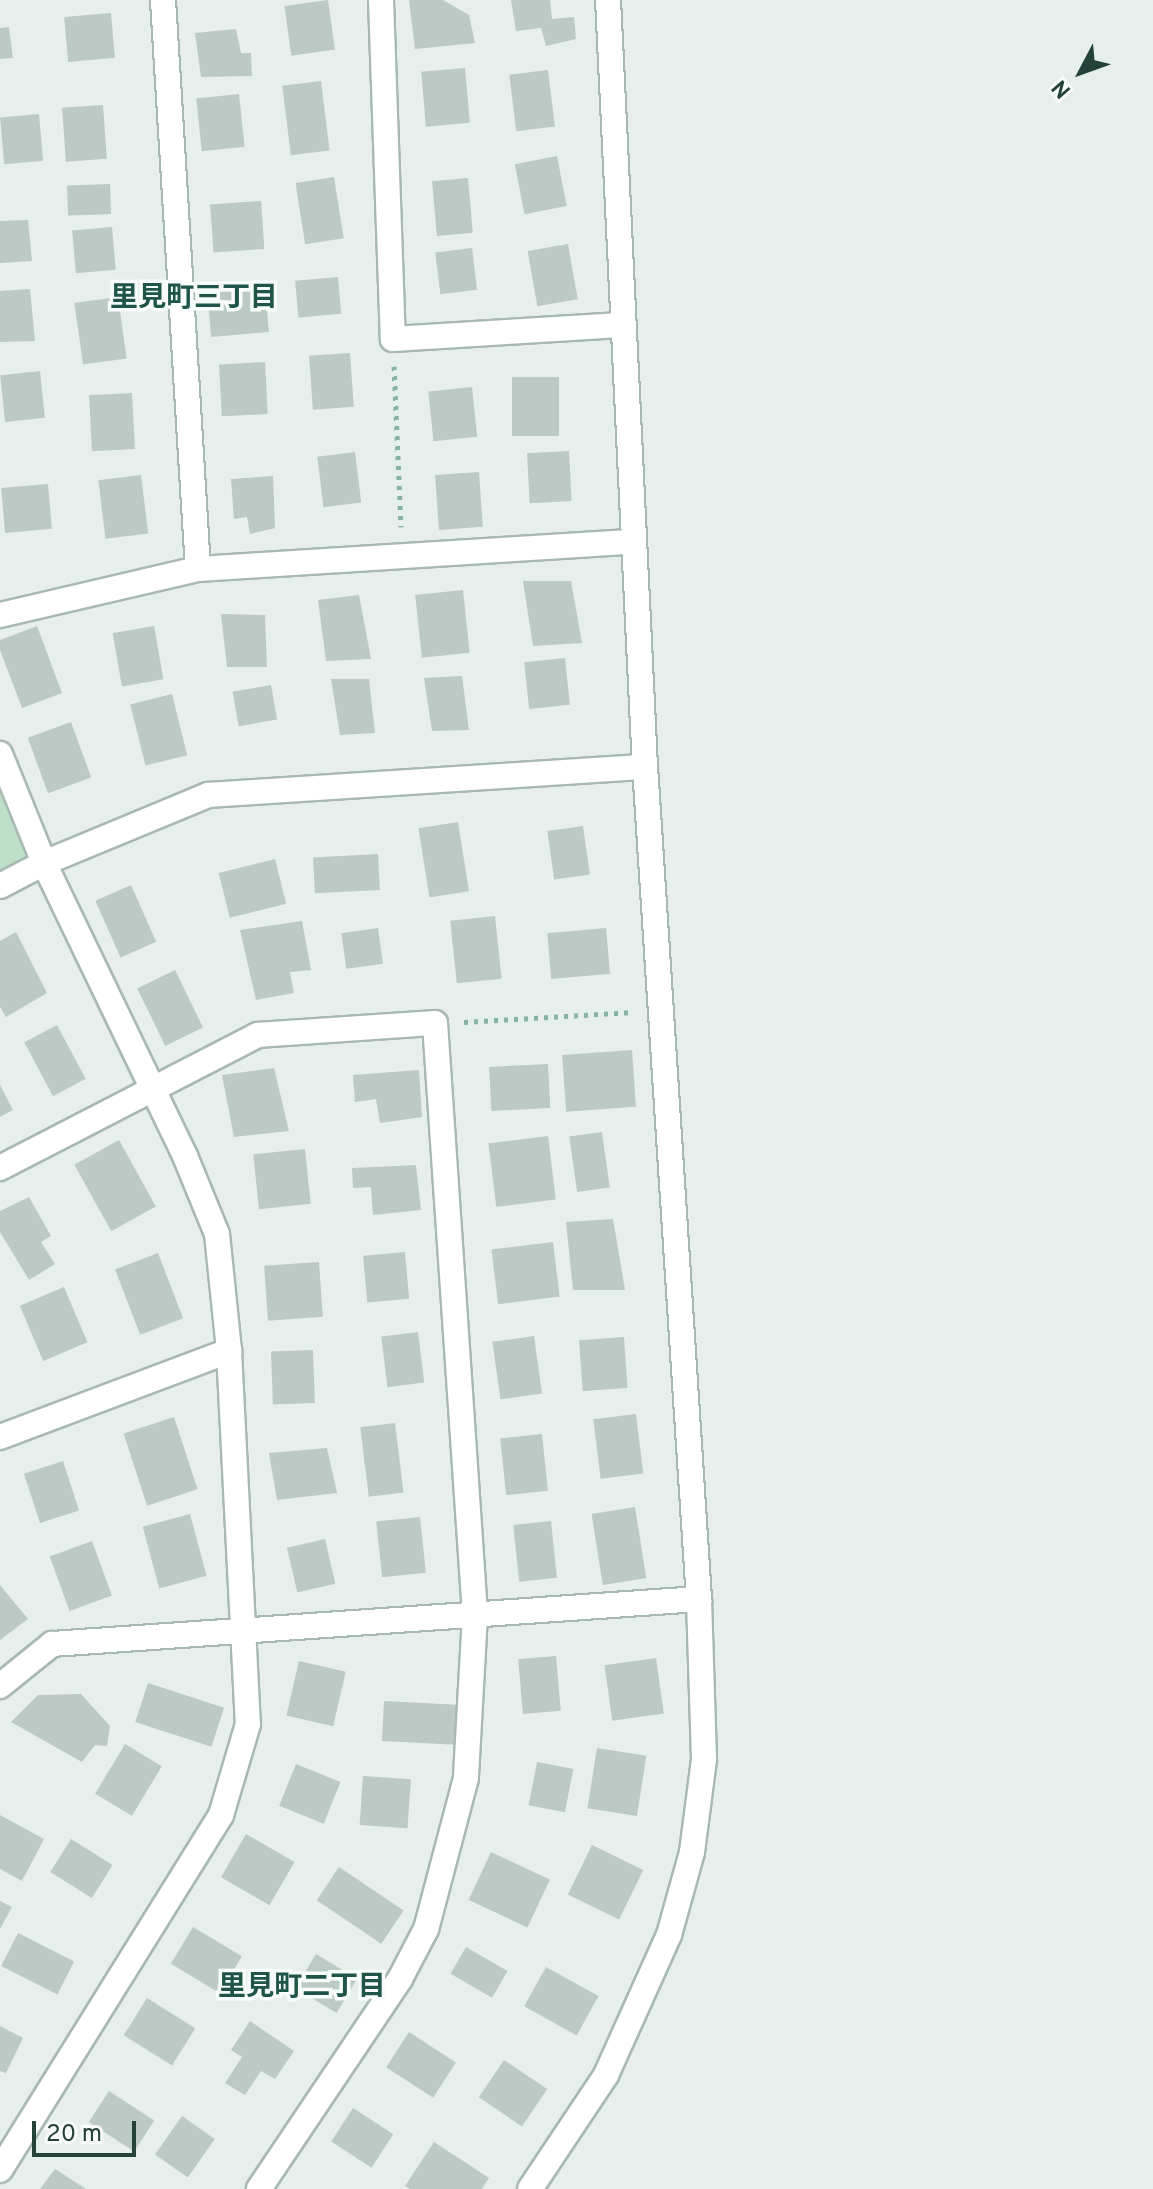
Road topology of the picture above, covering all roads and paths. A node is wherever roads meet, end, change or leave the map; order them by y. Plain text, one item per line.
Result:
1 (163, 0) edge
2 (381, 0) edge
3 (608, 0) edge
4 (621, 325) junction
5 (393, 339) junction
6 (633, 542) junction
7 (402, 556) junction
8 (198, 569) junction
9 (0, 615) edge
10 (0, 754) edge
11 (645, 767) junction
12 (44, 863) junction
13 (0, 886) edge
14 (661, 1010) junction
15 (435, 1023) junction
16 (152, 1089) junction
17 (0, 1168) edge
18 (229, 1351) junction
19 (0, 1437) edge
20 (699, 1599) junction
21 (475, 1615) junction
22 (245, 1632) junction
23 (0, 1686) edge
24 (0, 2170) edge
25 (259, 2189) edge
26 (530, 2189) edge

1 - 8 street
2 - 5 street
3 - 4 street
4 - 5 street
4 - 6 street
5 - 7 path
6 - 7 street
6 - 11 street
7 - 8 street
8 - 9 street
10 - 12 street
11 - 12 street
11 - 14 street
12 - 13 street
12 - 16 street
14 - 15 path
14 - 20 street
15 - 16 street
15 - 21 street
16 - 17 street
16 - 18 street
18 - 19 street
18 - 22 street
20 - 21 street
20 - 26 street
21 - 22 street
21 - 25 street
22 - 23 street
22 - 24 street

